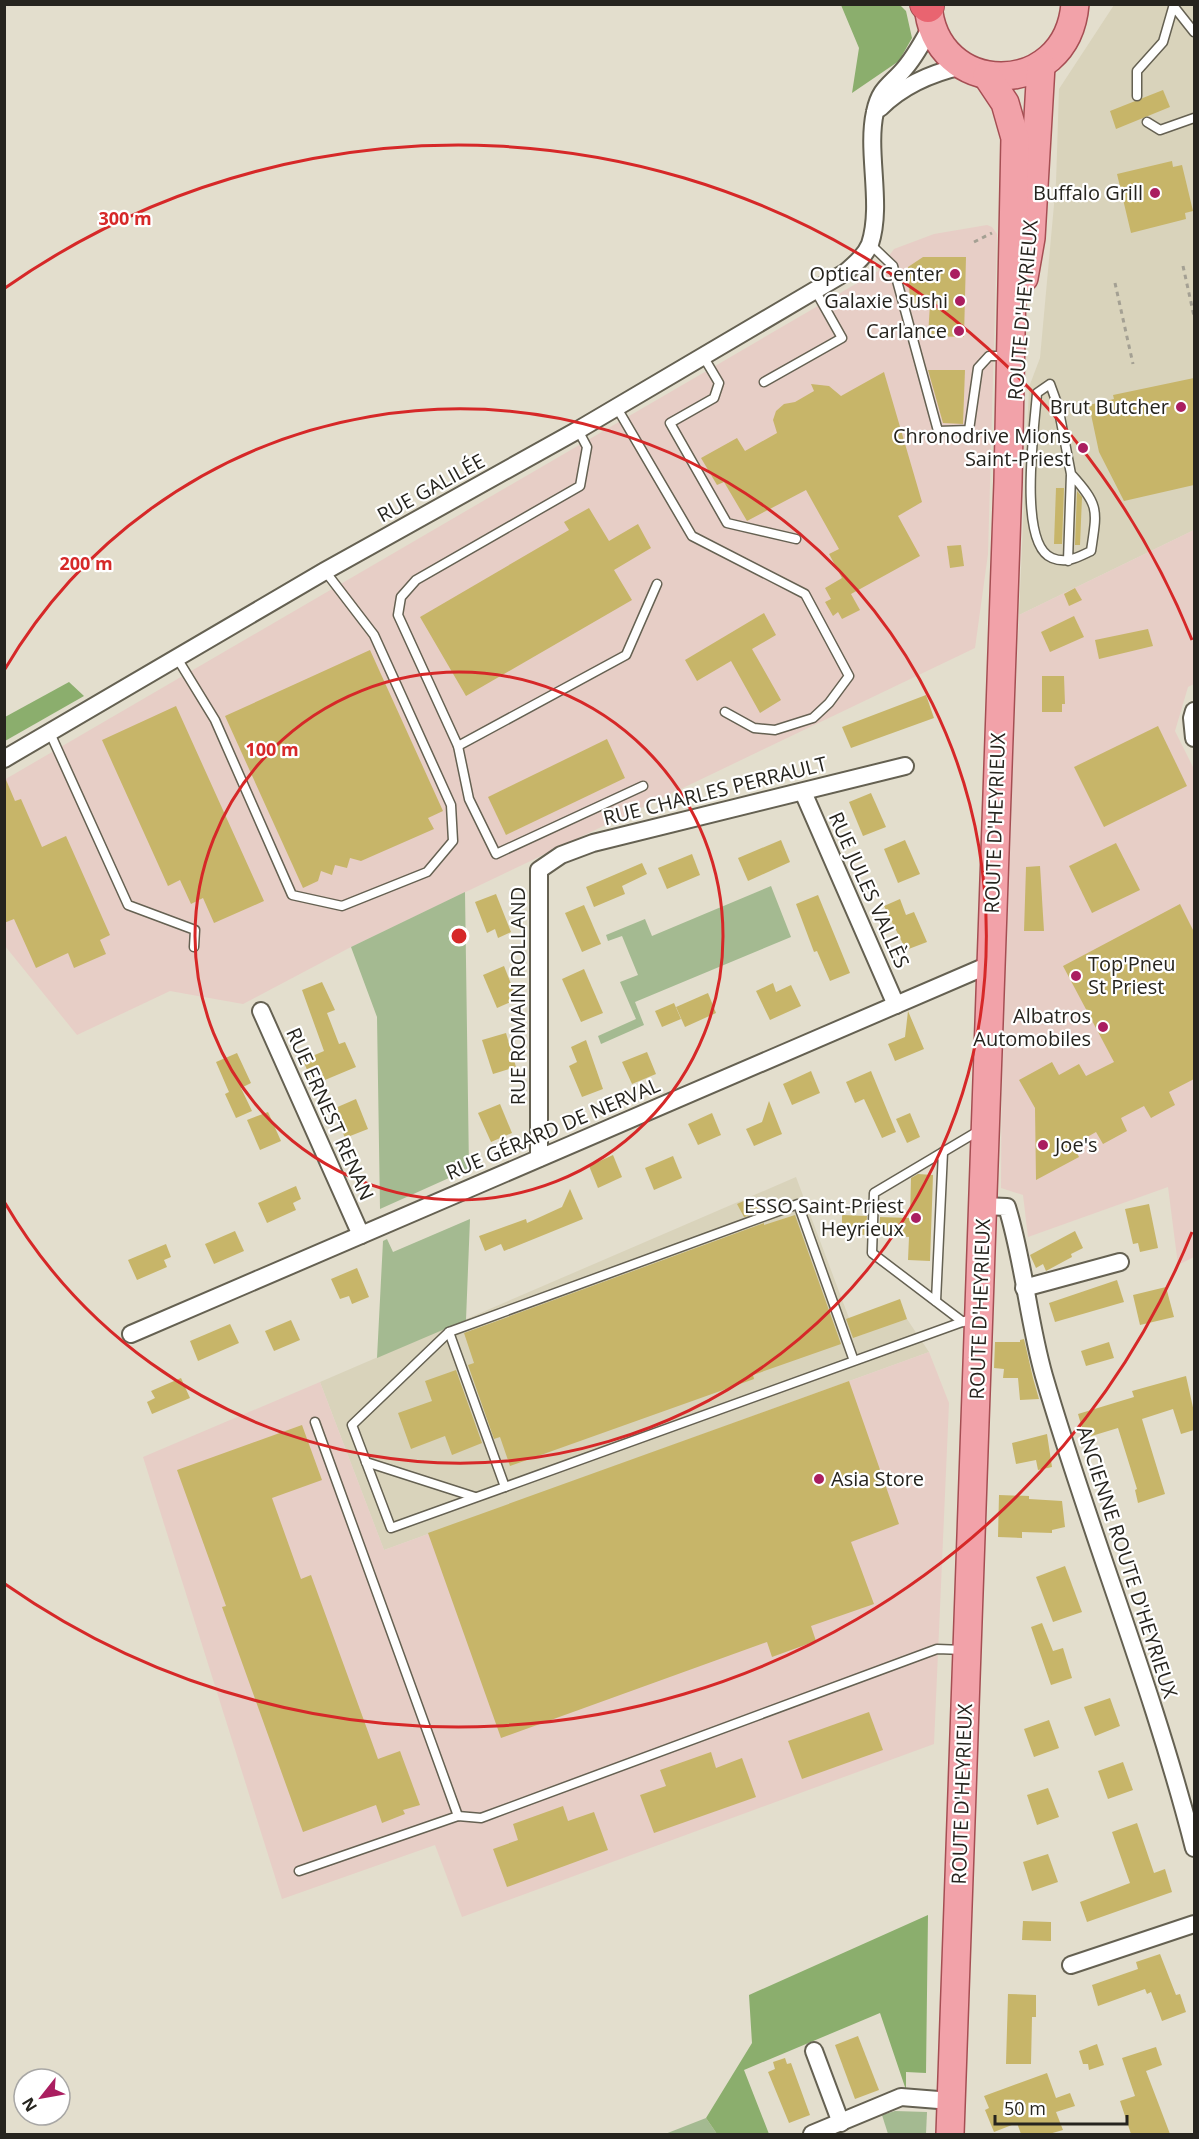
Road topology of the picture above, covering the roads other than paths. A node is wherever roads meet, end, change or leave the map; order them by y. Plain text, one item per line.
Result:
1 (1075, 4) edge
2 (1175, 6) edge
3 (929, 10) edge
4 (1194, 32) edge
5 (1041, 66) junction
6 (975, 71) junction
7 (1137, 96) dead end
8 (875, 113) junction
9 (1194, 118) edge
10 (1147, 122) dead end
11 (870, 244) junction
12 (815, 290) junction
13 (704, 356) junction
14 (1009, 356) junction
15 (764, 382) dead end
16 (616, 408) junction
17 (578, 430) junction
18 (1071, 474) junction
19 (1016, 479) junction
20 (796, 539) dead end
21 (1068, 561) junction
22 (325, 571) junction
23 (657, 584) dead end
24 (177, 658) junction
25 (1194, 711) edge
26 (725, 712) dead end
27 (50, 734) junction
28 (1194, 738) edge
29 (458, 746) junction
30 (4, 759) edge
31 (905, 766) dead end
32 (643, 786) dead end
33 (803, 792) junction
34 (539, 870) joint
35 (194, 947) dead end
36 (991, 964) junction
37 (896, 1005) junction
38 (261, 1011) dead end
39 (986, 1127) junction
40 (943, 1152) junction
41 (539, 1158) junction
42 (983, 1206) junction
43 (361, 1235) junction
44 (1120, 1262) dead end
45 (1024, 1288) junction
46 (936, 1301) junction
47 (971, 1319) junction
48 (449, 1332) junction
49 (131, 1334) dead end
50 (854, 1361) junction
51 (315, 1422) dead end
52 (366, 1462) junction
53 (504, 1487) junction
54 (476, 1497) junction
55 (968, 1650) junction
56 (458, 1816) junction
57 (1194, 1848) edge
58 (299, 1871) dead end
59 (1194, 1924) edge
60 (1071, 1965) dead end
61 (814, 2051) dead end
62 (951, 2101) junction
63 (841, 2123) junction
64 (812, 2134) edge
65 (950, 2134) edge

1 - 5 main road
2 - 4 lane
2 - 7 lane
3 - 6 main road, ROUTE D'HEYRIEUX
3 - 8 street
5 - 6 main road
5 - 19 main road, ROUTE D'HEYRIEUX
6 - 8 street
6 - 14 main road, ROUTE D'HEYRIEUX
8 - 11 street
9 - 10 lane
11 - 12 street, RUE GALILÉE
11 - 14 lane
12 - 13 street, RUE GALILÉE
12 - 15 lane
13 - 16 street, RUE GALILÉE
13 - 20 lane
14 - 19 main road, ROUTE D'HEYRIEUX
16 - 17 street, RUE GALILÉE
16 - 26 lane
17 - 22 street, RUE GALILÉE
17 - 29 lane
18 - 19 lane
18 - 21 lane
18 - 21 lane
19 - 21 lane
19 - 36 main road, ROUTE D'HEYRIEUX
22 - 24 street, RUE GALILÉE
22 - 24 lane
23 - 29 lane
24 - 27 street, RUE GALILÉE
25 - 28 street
27 - 30 street, RUE GALILÉE
27 - 35 lane
29 - 32 lane
31 - 33 street, RUE CHARLES PERRAULT
33 - 34 street, RUE CHARLES PERRAULT
33 - 37 street, RUE JULES VALLÈS
34 - 41 street, RUE ROMAIN ROLLAND
36 - 37 street, RUE GÉRARD DE NERVAL
36 - 39 main road, ROUTE D'HEYRIEUX
37 - 41 street, RUE GÉRARD DE NERVAL
38 - 43 street, RUE ERNEST RENAN
39 - 40 lane
39 - 42 main road, ROUTE D'HEYRIEUX
40 - 46 lane
40 - 46 lane
41 - 43 street, RUE GÉRARD DE NERVAL
42 - 45 street, ANCIENNE ROUTE D'HEYRIEUX
42 - 47 main road, ROUTE D'HEYRIEUX
43 - 49 street, RUE GÉRARD DE NERVAL
44 - 45 street
45 - 57 street, ANCIENNE ROUTE D'HEYRIEUX
46 - 47 lane
47 - 50 lane
47 - 55 main road, ROUTE D'HEYRIEUX
48 - 50 lane
48 - 52 lane
48 - 53 lane
50 - 53 lane
51 - 56 lane
52 - 54 lane
52 - 54 lane
53 - 54 lane
55 - 56 lane
55 - 62 main road, ROUTE D'HEYRIEUX
56 - 58 lane
59 - 60 street
61 - 63 street
62 - 63 street
62 - 65 main road, ROUTE D'HEYRIEUX
63 - 64 street

